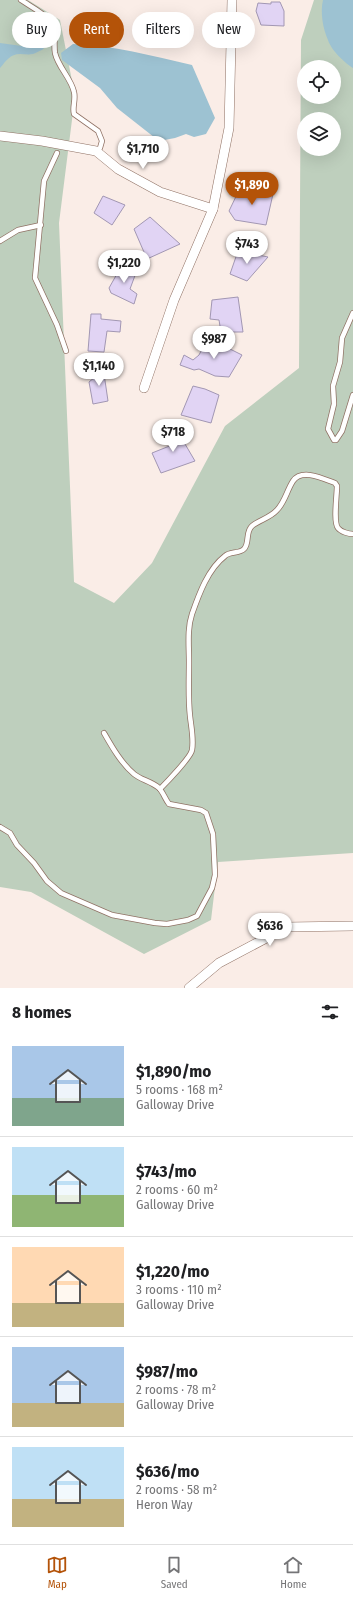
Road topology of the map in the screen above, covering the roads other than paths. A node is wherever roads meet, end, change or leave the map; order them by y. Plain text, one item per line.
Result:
1 (21, 0) edge
2 (232, 0) edge
3 (0, 136) edge
4 (100, 148) dead end
5 (57, 153) dead end
6 (213, 208) junction
7 (41, 225) junction
8 (0, 241) edge
9 (353, 313) edge
10 (66, 351) dead end
11 (144, 388) dead end
12 (353, 396) edge
13 (353, 534) edge
14 (104, 733) dead end
15 (160, 789) junction
16 (0, 827) edge
17 (353, 926) edge
18 (189, 988) edge

1 - 4 lane
2 - 6 street
3 - 6 street
5 - 7 lane
6 - 11 street
7 - 8 lane
7 - 10 lane
9 - 12 lane
13 - 15 lane
14 - 15 lane
15 - 16 lane
17 - 18 street

